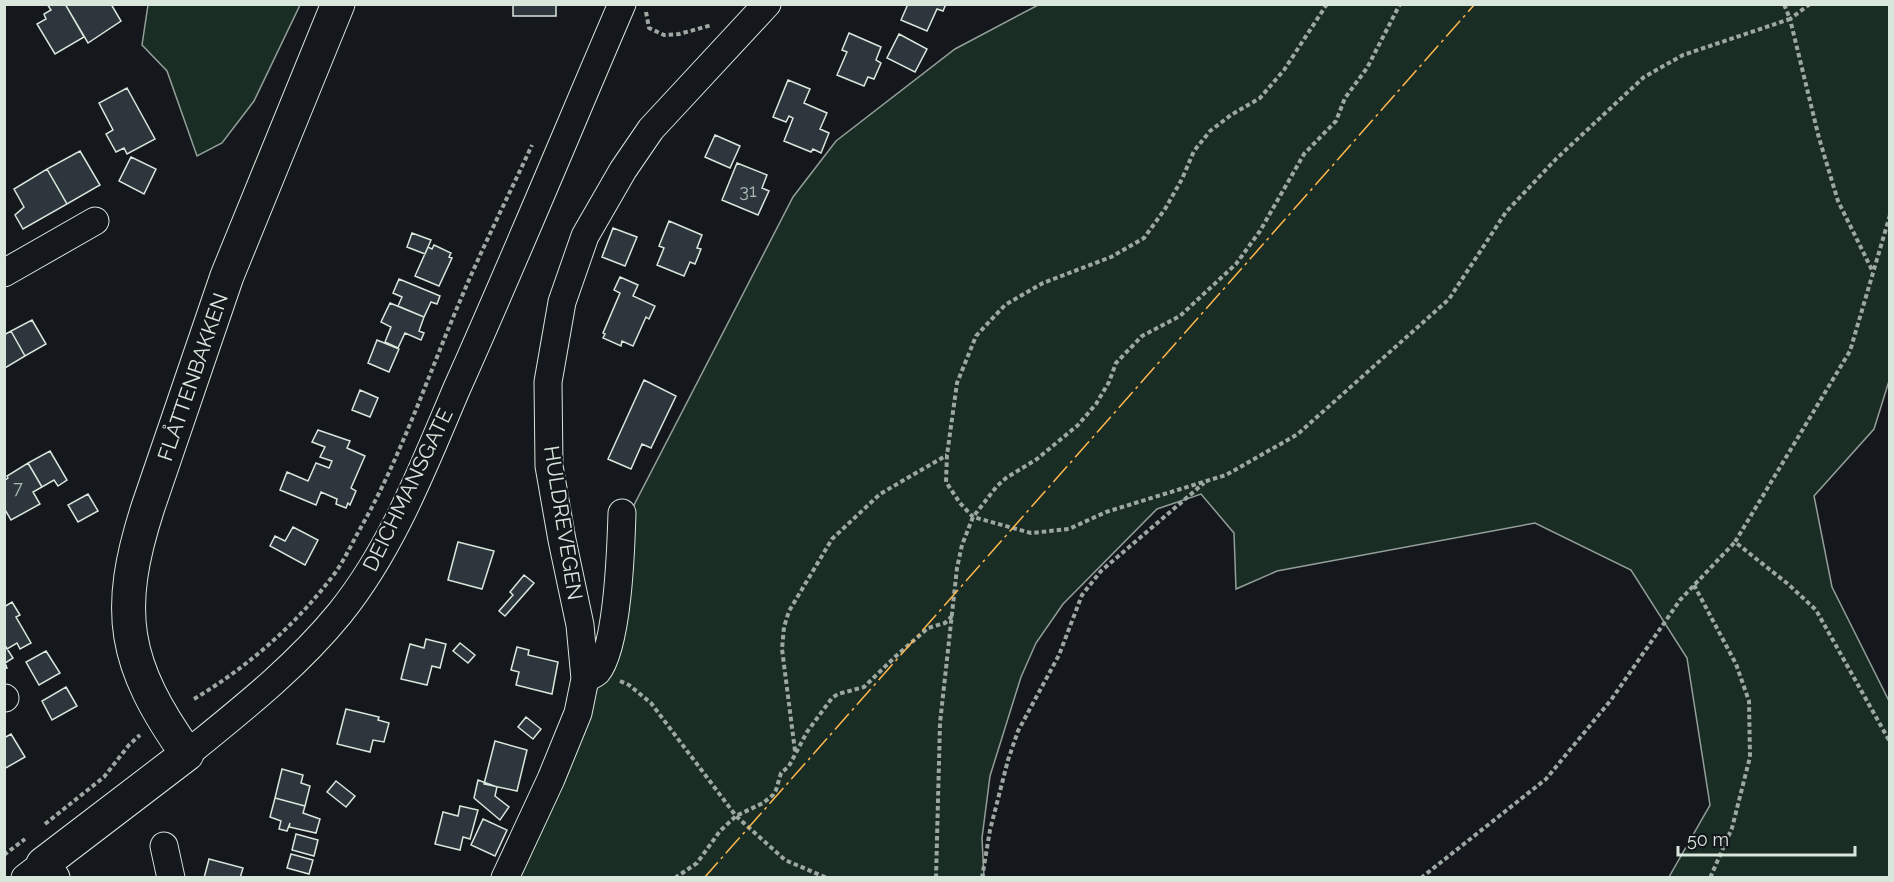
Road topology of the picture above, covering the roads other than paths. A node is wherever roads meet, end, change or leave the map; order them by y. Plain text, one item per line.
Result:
1 (339, 4) edge
2 (622, 4) edge
3 (763, 9) edge
4 (95, 221) dead end
5 (4, 273) edge
6 (622, 513) dead end
7 (592, 674) junction
8 (187, 753) junction
9 (164, 846) dead end
10 (37, 864) edge
11 (171, 878) edge
12 (505, 878) edge

1 - 8 main road, FLÅTTENBAKKEN
2 - 8 street, DEICHMANSGATE
3 - 7 street, HULDREVEGEN
4 - 5 street
6 - 7 street
7 - 12 street, HULDREVEGEN
8 - 10 main road, DEICHMANSGATE
9 - 11 street

